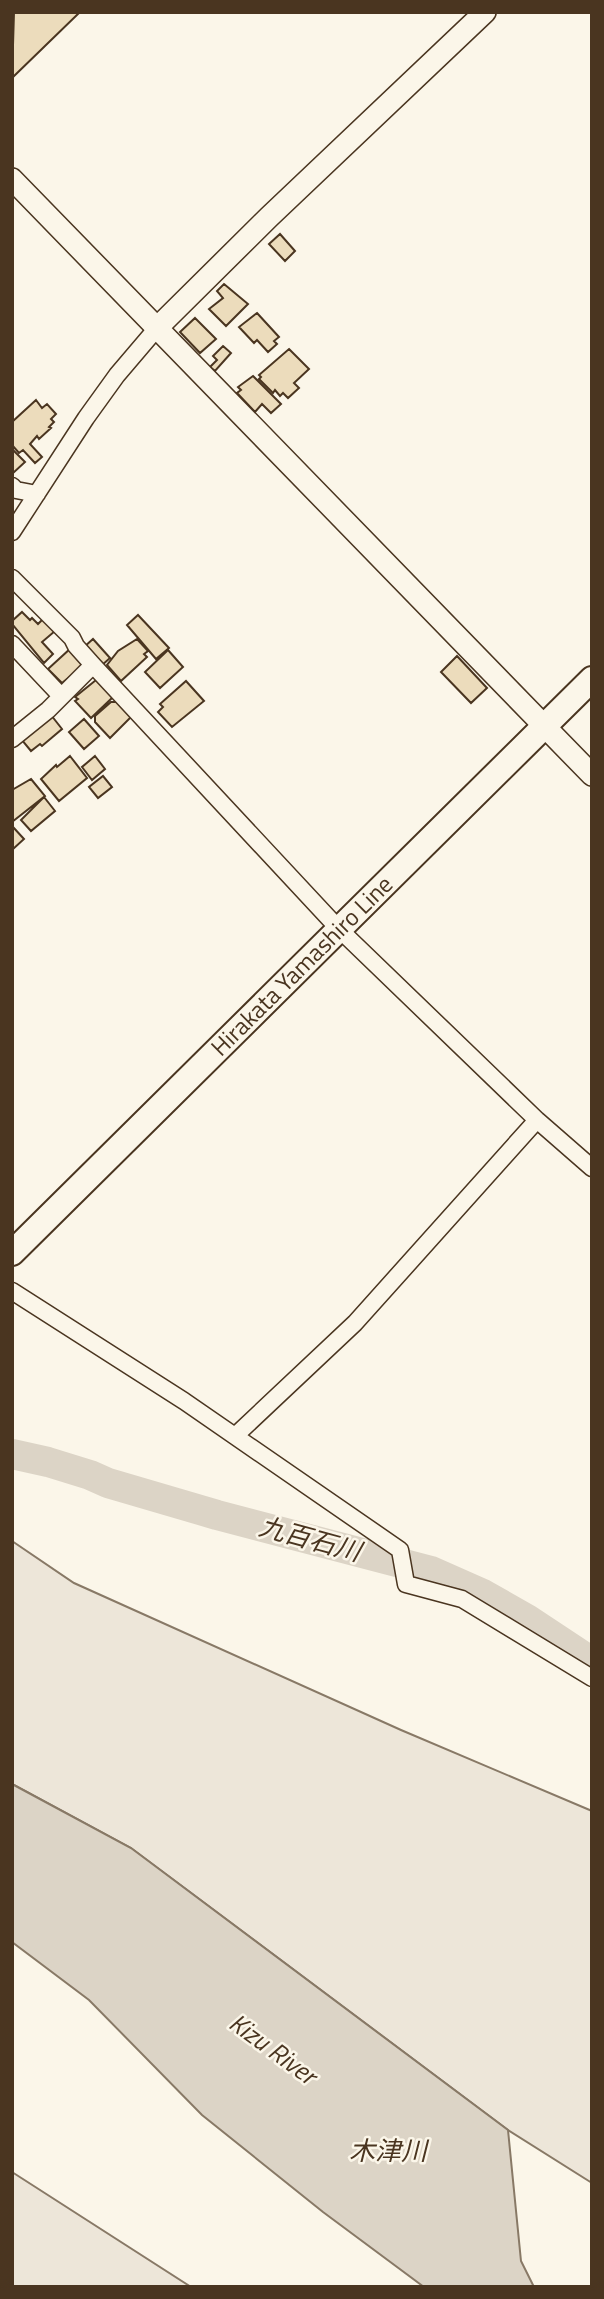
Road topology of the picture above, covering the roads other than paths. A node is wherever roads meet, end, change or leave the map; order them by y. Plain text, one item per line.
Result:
1 (485, 12) edge
2 (12, 179) edge
3 (157, 328) junction
4 (12, 486) edge
5 (37, 494) junction
6 (12, 532) edge
7 (12, 578) edge
8 (12, 644) edge
9 (93, 665) junction
10 (592, 679) edge
11 (61, 696) junction
12 (542, 726) junction
13 (12, 739) edge
14 (592, 775) edge
15 (338, 928) junction
16 (537, 1120) junction
17 (592, 1168) edge
18 (12, 1253) edge
19 (12, 1291) edge
20 (235, 1436) junction
21 (592, 1678) edge

1 - 3 street
2 - 3 street
3 - 5 street
3 - 12 street
4 - 5 street
5 - 6 street
7 - 9 street
8 - 11 street
9 - 11 street
9 - 15 street
10 - 12 main road, Hirakata Yamashiro Line
11 - 13 street
12 - 14 street
12 - 15 main road, Hirakata Yamashiro Line
15 - 16 street
15 - 18 main road, Hirakata Yamashiro Line
16 - 17 street
16 - 20 street
19 - 20 street
20 - 21 street

